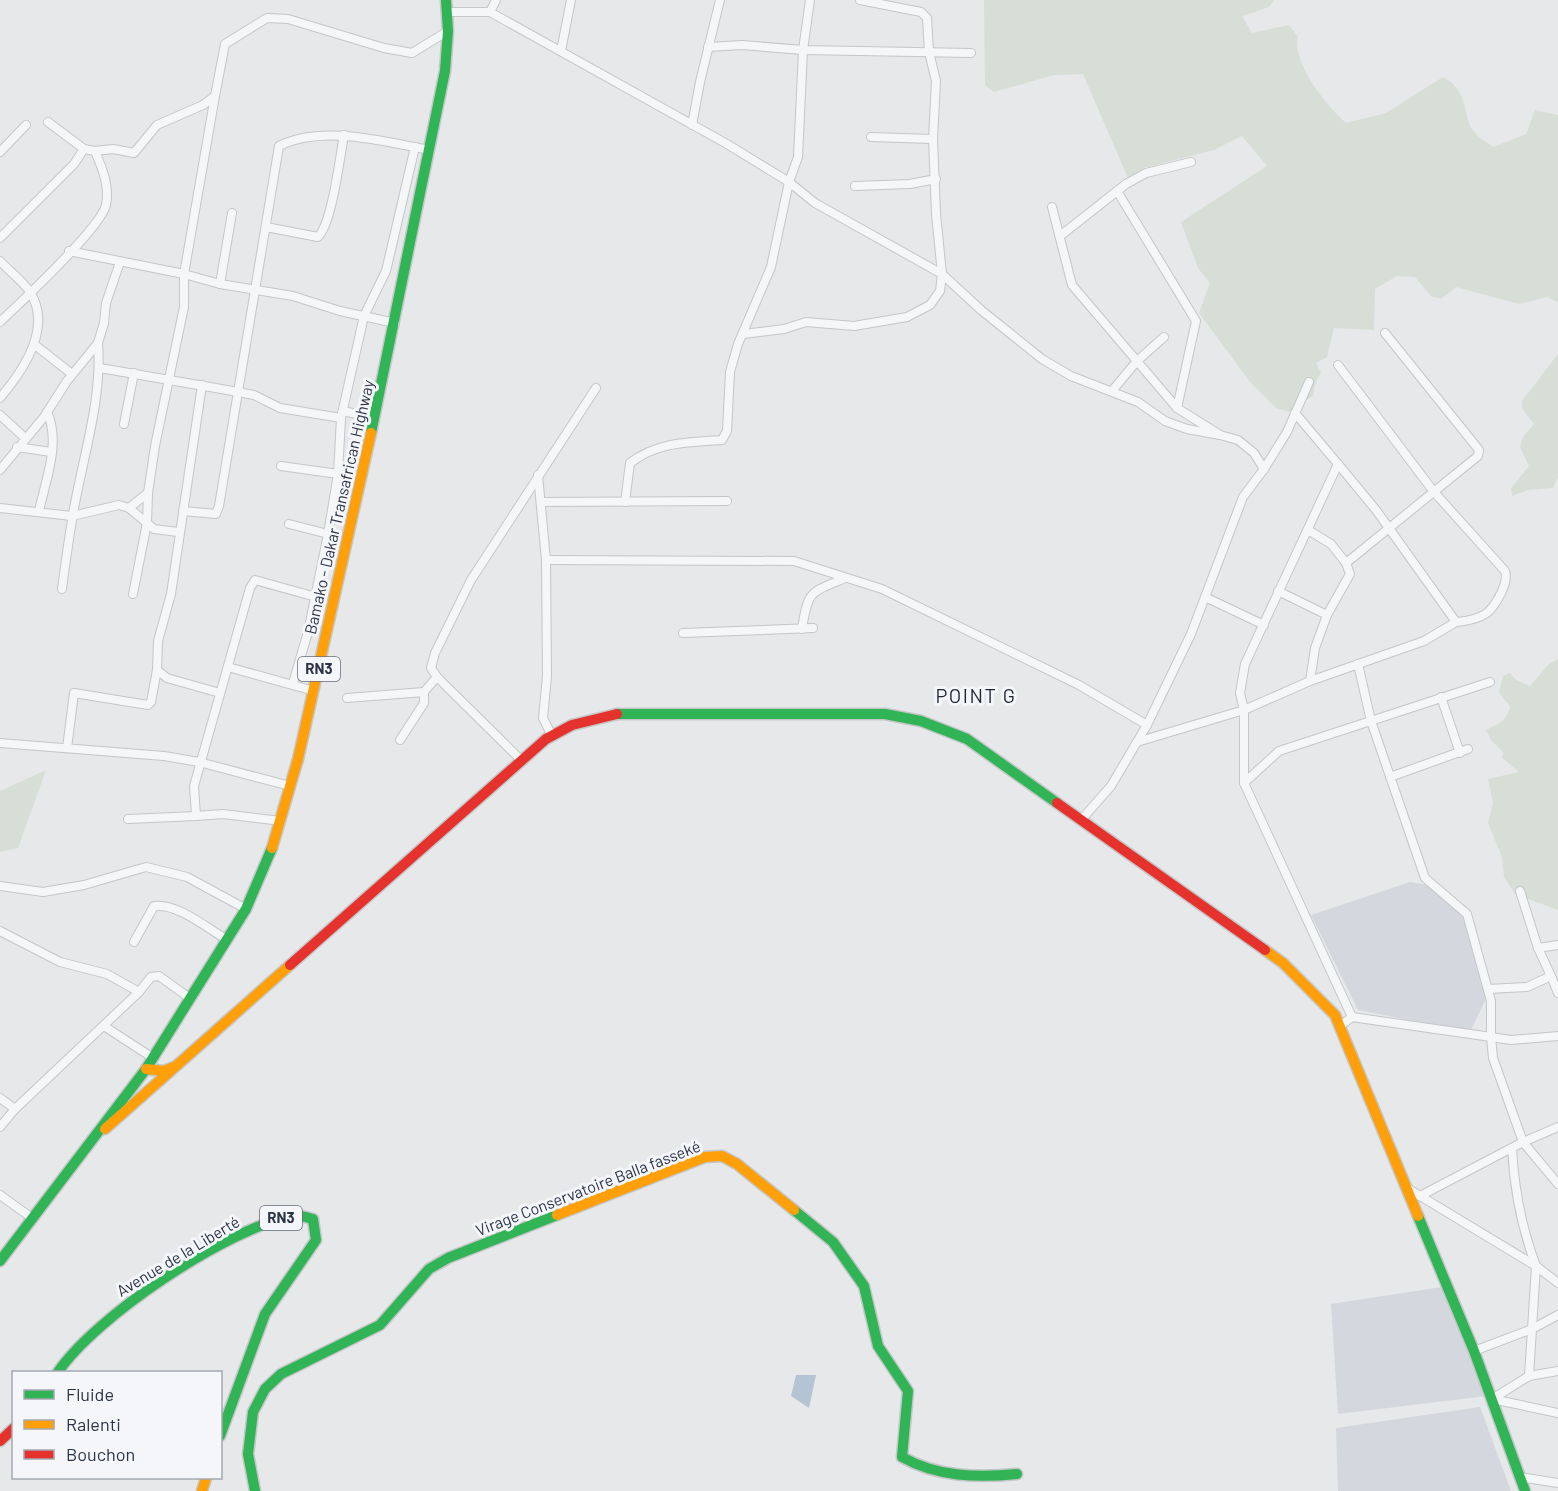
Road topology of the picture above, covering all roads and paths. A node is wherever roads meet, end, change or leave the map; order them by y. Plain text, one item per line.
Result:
1 (446, 0) edge
2 (496, 0) edge
3 (571, 0) edge
4 (720, 0) edge
5 (810, 0) edge
6 (860, 0) edge
7 (448, 12) junction
8 (490, 12) junction
9 (448, 31) junction
10 (708, 47) junction
11 (803, 50) junction
12 (561, 51) junction
13 (929, 52) junction
14 (971, 52) dead end
15 (215, 96) junction
16 (48, 122) dead end
17 (26, 125) dead end
18 (692, 125) junction
19 (344, 135) junction
20 (871, 137) dead end
21 (933, 139) junction
22 (415, 147) junction
23 (84, 149) junction
24 (430, 150) junction
25 (95, 151) junction
26 (0, 152) edge
27 (1191, 162) dead end
28 (936, 179) junction
29 (789, 182) junction
30 (855, 186) dead end
31 (1118, 191) junction
32 (1053, 207) dead end
33 (232, 213) dead end
34 (266, 227) junction
35 (1060, 236) junction
36 (0, 238) edge
37 (69, 251) junction
38 (0, 261) edge
39 (120, 262) junction
40 (184, 274) junction
41 (942, 274) junction
42 (220, 284) junction
43 (256, 289) junction
44 (31, 292) junction
45 (364, 316) junction
46 (0, 322) edge
47 (395, 323) junction
48 (1385, 333) dead end
49 (743, 334) junction
50 (1164, 337) dead end
51 (98, 343) junction
52 (35, 345) junction
53 (1137, 361) junction
54 (1338, 365) dead end
55 (100, 368) junction
56 (134, 373) junction
57 (72, 374) junction
58 (169, 379) junction
59 (1309, 382) dead end
60 (202, 385) junction
61 (596, 388) dead end
62 (1113, 391) junction
63 (237, 392) junction
64 (0, 398) edge
65 (1176, 408) junction
66 (47, 412) junction
67 (1295, 413) junction
68 (0, 415) edge
69 (342, 415) junction
70 (374, 418) junction
71 (124, 424) dead end
72 (1220, 435) junction
73 (25, 438) junction
74 (17, 447) junction
75 (51, 452) junction
76 (1338, 464) junction
77 (281, 466) dead end
78 (1264, 469) junction
79 (0, 470) edge
80 (338, 474) junction
81 (538, 475) junction
82 (1434, 492) junction
83 (148, 493) junction
84 (727, 501) dead end
85 (542, 502) junction
86 (625, 502) junction
87 (0, 508) edge
88 (129, 508) junction
89 (39, 511) junction
90 (183, 511) junction
91 (72, 516) junction
92 (147, 524) junction
93 (289, 525) dead end
94 (1389, 529) junction
95 (1308, 530) junction
96 (178, 532) junction
97 (328, 534) junction
98 (546, 560) junction
99 (1346, 563) junction
100 (845, 578) junction
101 (62, 589) dead end
102 (1278, 591) junction
103 (133, 594) dead end
104 (316, 597) junction
105 (1204, 597) junction
106 (1327, 615) junction
107 (1456, 622) junction
108 (1264, 625) junction
109 (813, 628) dead end
110 (802, 629) junction
111 (683, 633) dead end
112 (1358, 664) junction
113 (228, 667) junction
114 (158, 670) junction
115 (437, 678) junction
116 (1310, 681) junction
117 (1490, 682) dead end
118 (293, 683) junction
119 (314, 691) junction
120 (424, 692) junction
121 (220, 693) junction
122 (1441, 697) junction
123 (348, 698) dead end
124 (1244, 710) junction
125 (1371, 721) junction
126 (1147, 725) junction
127 (552, 736) junction
128 (400, 740) dead end
129 (1137, 742) junction
130 (0, 743) edge
131 (67, 748) junction
132 (521, 760) junction
133 (199, 762) junction
134 (1390, 777) junction
135 (1244, 783) junction
136 (290, 786) junction
137 (196, 816) junction
138 (128, 819) dead end
139 (1082, 819) junction
140 (281, 821) junction
141 (0, 886) edge
142 (1520, 891) dead end
143 (246, 909) junction
144 (0, 931) edge
145 (226, 939) junction
146 (134, 942) dead end
147 (1558, 945) edge
148 (1538, 948) junction
149 (1551, 976) junction
150 (1488, 989) junction
151 (139, 992) junction
152 (1558, 993) edge
153 (191, 999) junction
154 (1352, 1017) junction
155 (104, 1026) junction
156 (1340, 1026) junction
157 (1558, 1036) edge
158 (1491, 1037) junction
159 (153, 1059) junction
160 (187, 1059) junction
161 (146, 1069) junction
162 (0, 1098) edge
163 (0, 1106) edge
164 (15, 1109) junction
165 (0, 1127) edge
166 (1558, 1127) edge
167 (98, 1135) junction
168 (1523, 1142) junction
169 (1512, 1148) junction
170 (1558, 1184) edge
171 (1405, 1187) junction
172 (0, 1195) edge
173 (1420, 1196) junction
174 (32, 1218) junction
175 (0, 1262) edge
176 (1536, 1266) junction
177 (1558, 1282) edge
178 (1558, 1315) edge
179 (1532, 1329) junction
180 (1474, 1351) junction
181 (59, 1371) edge
182 (1558, 1371) edge
183 (1530, 1376) junction
184 (1492, 1399) junction
185 (1558, 1413) edge
186 (12, 1430) edge
187 (222, 1431) edge
188 (0, 1441) edge
189 (1017, 1474) dead end
190 (1520, 1477) junction
191 (1558, 1482) edge
192 (255, 1491) edge
193 (1526, 1491) edge

1 - 7 main road, Bamako - Dakar Transafrican Highway / RN3
2 - 8 street
3 - 12 street
4 - 10 street
5 - 11 street
6 - 13 street
7 - 8 street
7 - 9 main road, Bamako - Dakar Transafrican Highway / RN3
8 - 12 street
9 - 15 street
9 - 24 main road, Bamako - Dakar Transafrican Highway / RN3
10 - 11 street
10 - 18 street
11 - 13 street
11 - 29 street
12 - 18 street
13 - 14 street
13 - 21 street
15 - 25 street
15 - 40 street
16 - 23 street
17 - 26 street
18 - 29 street
19 - 22 street
19 - 34 street
19 - 34 street
20 - 21 street
21 - 28 street
22 - 24 street
22 - 45 street
23 - 25 street
23 - 36 street
24 - 47 main road, Bamako - Dakar Transafrican Highway / RN3
25 - 37 street
27 - 31 street
28 - 30 street
28 - 41 street
29 - 41 street
29 - 49 street
31 - 35 street
31 - 65 street
32 - 35 street
33 - 42 street
34 - 43 street
35 - 53 street
37 - 39 street
37 - 44 street
38 - 44 street
39 - 40 street
39 - 51 street
40 - 42 street
40 - 58 street
41 - 49 street
41 - 62 street
42 - 43 street
43 - 45 street
43 - 63 street
44 - 46 street
44 - 52 street
45 - 47 street
45 - 69 street
47 - 70 main road, Bamako - Dakar Transafrican Highway / RN3
48 - 82 street
49 - 86 street
50 - 53 street
51 - 55 street
51 - 57 street
52 - 57 street
52 - 64 street
53 - 62 street
53 - 65 street
54 - 82 street
55 - 56 street
55 - 91 street
56 - 58 street
56 - 71 street
57 - 66 street
58 - 60 street
58 - 83 street
59 - 67 street
60 - 63 street
60 - 90 street
61 - 81 street
62 - 72 street
63 - 69 street
63 - 90 street
65 - 72 street
66 - 73 street
66 - 75 street
67 - 76 street
67 - 78 street
68 - 73 street
69 - 70 street
69 - 80 street
70 - 119 main road, Bamako - Dakar Transafrican Highway / RN3
72 - 78 street
73 - 74 street
74 - 75 street
74 - 79 street
75 - 89 street
76 - 94 street
76 - 95 street
77 - 80 street
78 - 105 street
80 - 97 street
81 - 85 street
81 - 115 street
82 - 94 street
82 - 107 street
83 - 88 street
83 - 92 street
84 - 86 street
85 - 86 street
85 - 98 street
87 - 89 street
88 - 91 street
88 - 92 street
89 - 91 street
90 - 96 street
91 - 101 street
92 - 96 street
92 - 103 street
93 - 97 street
94 - 99 street
94 - 107 street
95 - 99 street
95 - 102 street
96 - 114 street
97 - 104 street
98 - 100 street
98 - 127 street
99 - 106 street
100 - 110 street
100 - 126 street
102 - 106 street
102 - 108 street
104 - 113 street
104 - 118 street
105 - 108 street
105 - 126 street
106 - 116 street
107 - 112 street
108 - 124 street
109 - 110 street
110 - 111 street
112 - 116 street
112 - 125 street
113 - 118 street
113 - 121 street
114 - 121 street
114 - 131 street
115 - 120 street
115 - 132 street
116 - 124 street
117 - 122 street
118 - 119 street
119 - 136 main road, Bamako - Dakar Transafrican Highway / RN3
120 - 123 street
120 - 128 street
121 - 133 street
122 - 125 street
122 - 134 street
124 - 129 street
124 - 135 street
125 - 134 street
125 - 135 street
126 - 129 street
127 - 132 main road
127 - 139 main road
129 - 139 street
130 - 131 street
131 - 133 street
132 - 160 main road
133 - 136 street
133 - 137 street
134 - 150 street
135 - 154 street
136 - 140 main road, Bamako - Dakar Transafrican Highway / RN3
137 - 138 street
137 - 140 street
139 - 156 main road
140 - 143 main road, Bamako - Dakar Transafrican Highway / RN3
141 - 143 street
142 - 148 street
143 - 145 main road, Bamako - Dakar Transafrican Highway / RN3
144 - 151 street
145 - 146 street
145 - 153 main road, Bamako - Dakar Transafrican Highway / RN3
147 - 148 street
148 - 149 street
149 - 150 street
149 - 152 street
150 - 158 street
151 - 153 street
151 - 155 street
153 - 159 main road, Bamako - Dakar Transafrican Highway / RN3
154 - 156 street
154 - 158 street
155 - 159 street
155 - 164 street
156 - 171 main road
157 - 158 street
158 - 168 street
159 - 161 main road, Bamako - Dakar Transafrican Highway / RN3
160 - 161 main road
160 - 167 main road
161 - 167 main road, Bamako - Dakar Transafrican Highway / RN3
162 - 164 street
163 - 164 street
164 - 165 street
166 - 168 street
167 - 174 main road, Bamako - Dakar Transafrican Highway / RN3
168 - 169 street
168 - 170 street
169 - 173 street
169 - 176 street
171 - 173 street
171 - 180 main road
172 - 174 street
173 - 176 street
174 - 175 main road, Bamako - Dakar Transafrican Highway / RN3
176 - 177 street
176 - 179 street
178 - 179 street
179 - 180 street
179 - 183 street
180 - 184 main road
181 - 187 main road, Avenue de la Liberté / RN3
182 - 183 street
183 - 184 street
184 - 185 street
184 - 190 main road
186 - 188 main road
189 - 192 main road, Virage Conservatoire Balla fasseké
190 - 191 street
190 - 193 main road

